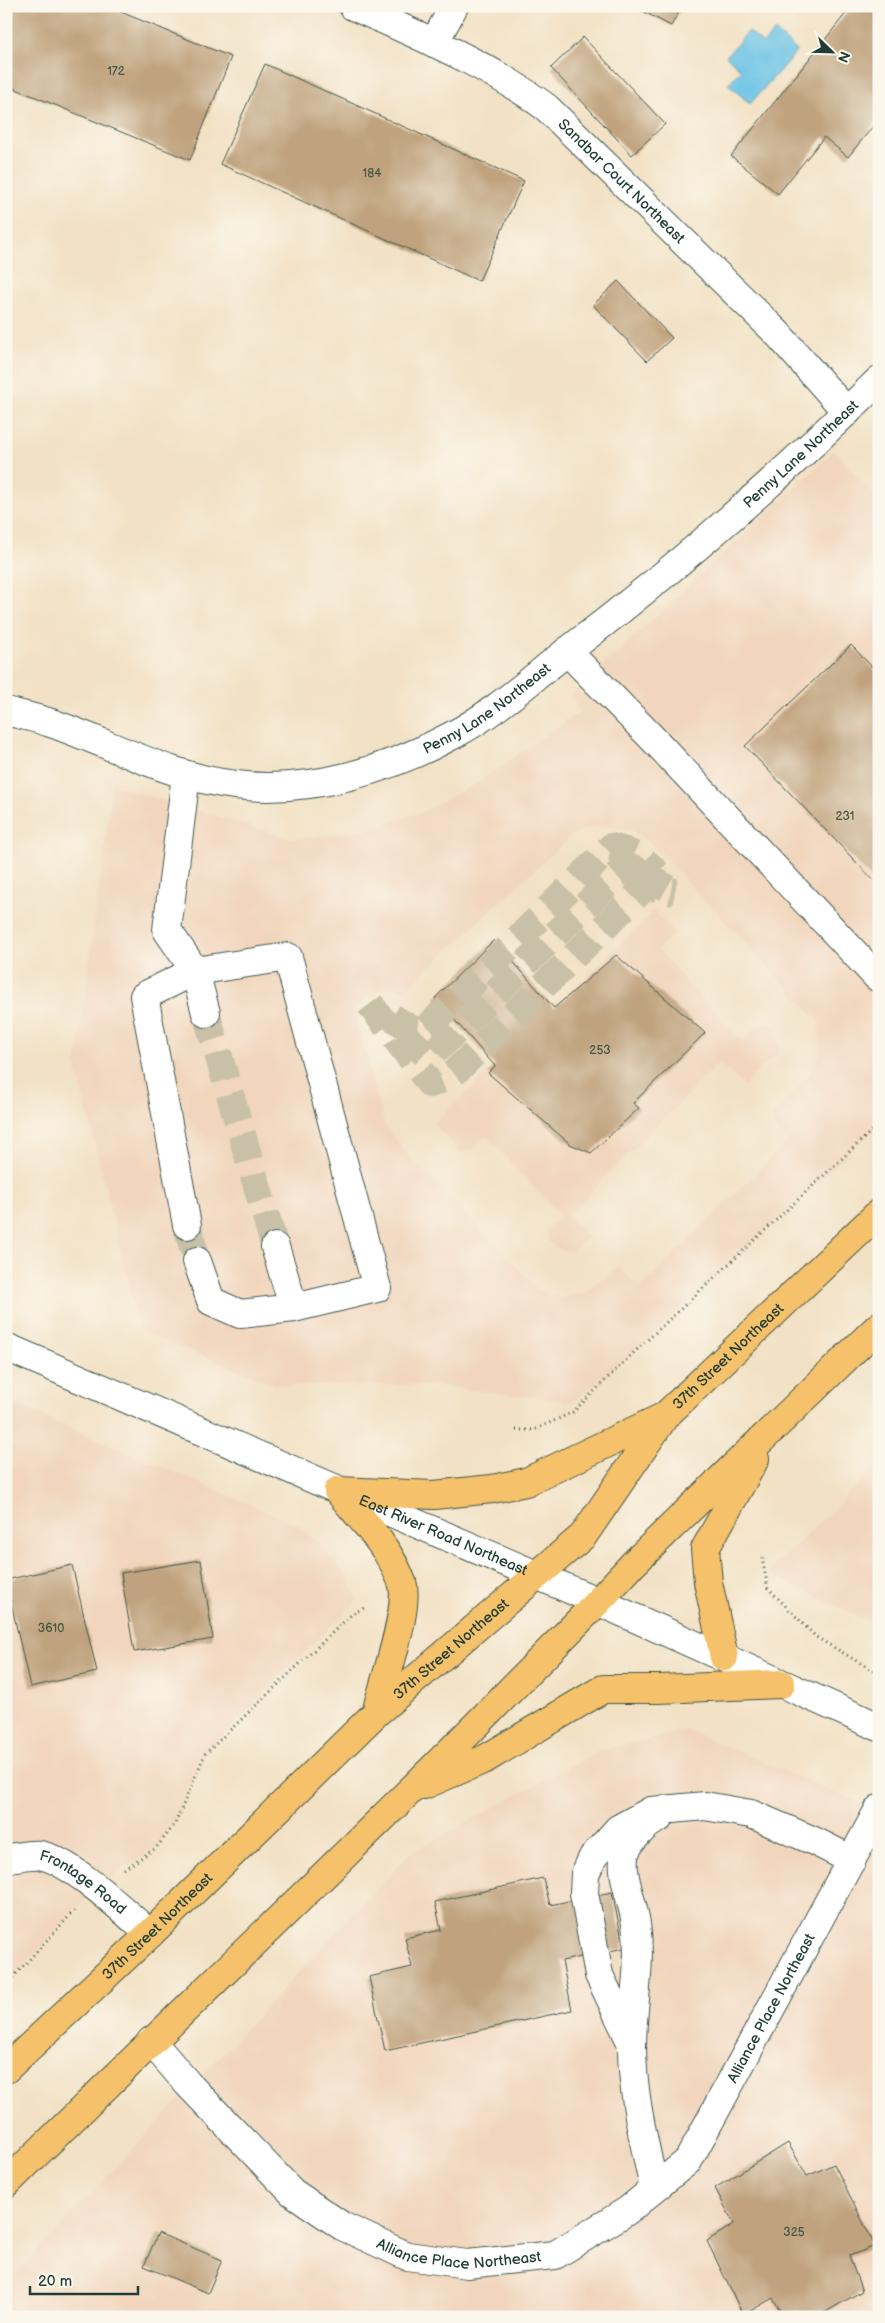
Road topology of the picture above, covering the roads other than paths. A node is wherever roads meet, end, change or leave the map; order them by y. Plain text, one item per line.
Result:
1 (353, 6) edge
2 (454, 6) edge
3 (434, 43) junction
4 (879, 380) edge
5 (847, 412) junction
6 (567, 651) junction
7 (6, 711) edge
8 (186, 775) junction
9 (195, 970) junction
10 (877, 977) dead end
11 (206, 1013) tunnel mouth
12 (879, 1213) edge
13 (187, 1225) tunnel mouth
14 (275, 1247) tunnel mouth
15 (197, 1261) tunnel mouth
16 (294, 1308) junction
17 (879, 1326) edge
18 (6, 1347) edge
19 (665, 1416) junction
20 (773, 1429) junction
21 (338, 1491) junction
22 (534, 1575) junction
23 (599, 1602) junction
24 (724, 1657) junction
25 (781, 1684) junction
26 (376, 1713) junction
27 (879, 1727) edge
28 (411, 1790) junction
29 (683, 1808) junction
30 (879, 1809) edge
31 (6, 1860) edge
32 (852, 1860) junction
33 (150, 1934) junction
34 (151, 2041) junction
35 (632, 2044) junction
36 (6, 2070) edge
37 (6, 2184) edge
38 (654, 2188) junction

1 - 3 street, Sandbar Court Northeast
2 - 3 street
3 - 5 street, Sandbar Court Northeast
4 - 5 street, Penny Lane Northeast
5 - 6 street, Penny Lane Northeast
6 - 8 street, Penny Lane Northeast
6 - 10 street
7 - 8 street, Penny Lane Northeast
8 - 9 street
9 - 11 street
9 - 13 street
9 - 16 street
12 - 19 main road, 37th Street Northeast
14 - 16 street
15 - 16 street
17 - 20 main road
18 - 21 street, East River Road Northeast
19 - 21 main road
19 - 22 main road, 37th Street Northeast
20 - 23 main road
20 - 24 main road
21 - 22 street, East River Road Northeast
21 - 26 main road
22 - 23 street, East River Road Northeast
22 - 26 main road, 37th Street Northeast
23 - 24 street, East River Road Northeast
23 - 28 main road
24 - 25 street, East River Road Northeast
25 - 27 street, East River Road Northeast
25 - 28 main road
26 - 33 main road, 37th Street Northeast
28 - 34 main road
29 - 32 street
29 - 35 street
29 - 35 street
30 - 32 street, Alliance Place Northeast
31 - 33 street, Frontage Road
32 - 38 street, Alliance Place Northeast
33 - 36 main road, 37th Street Northeast
34 - 37 main road
34 - 38 street, Alliance Place Northeast
35 - 38 street

